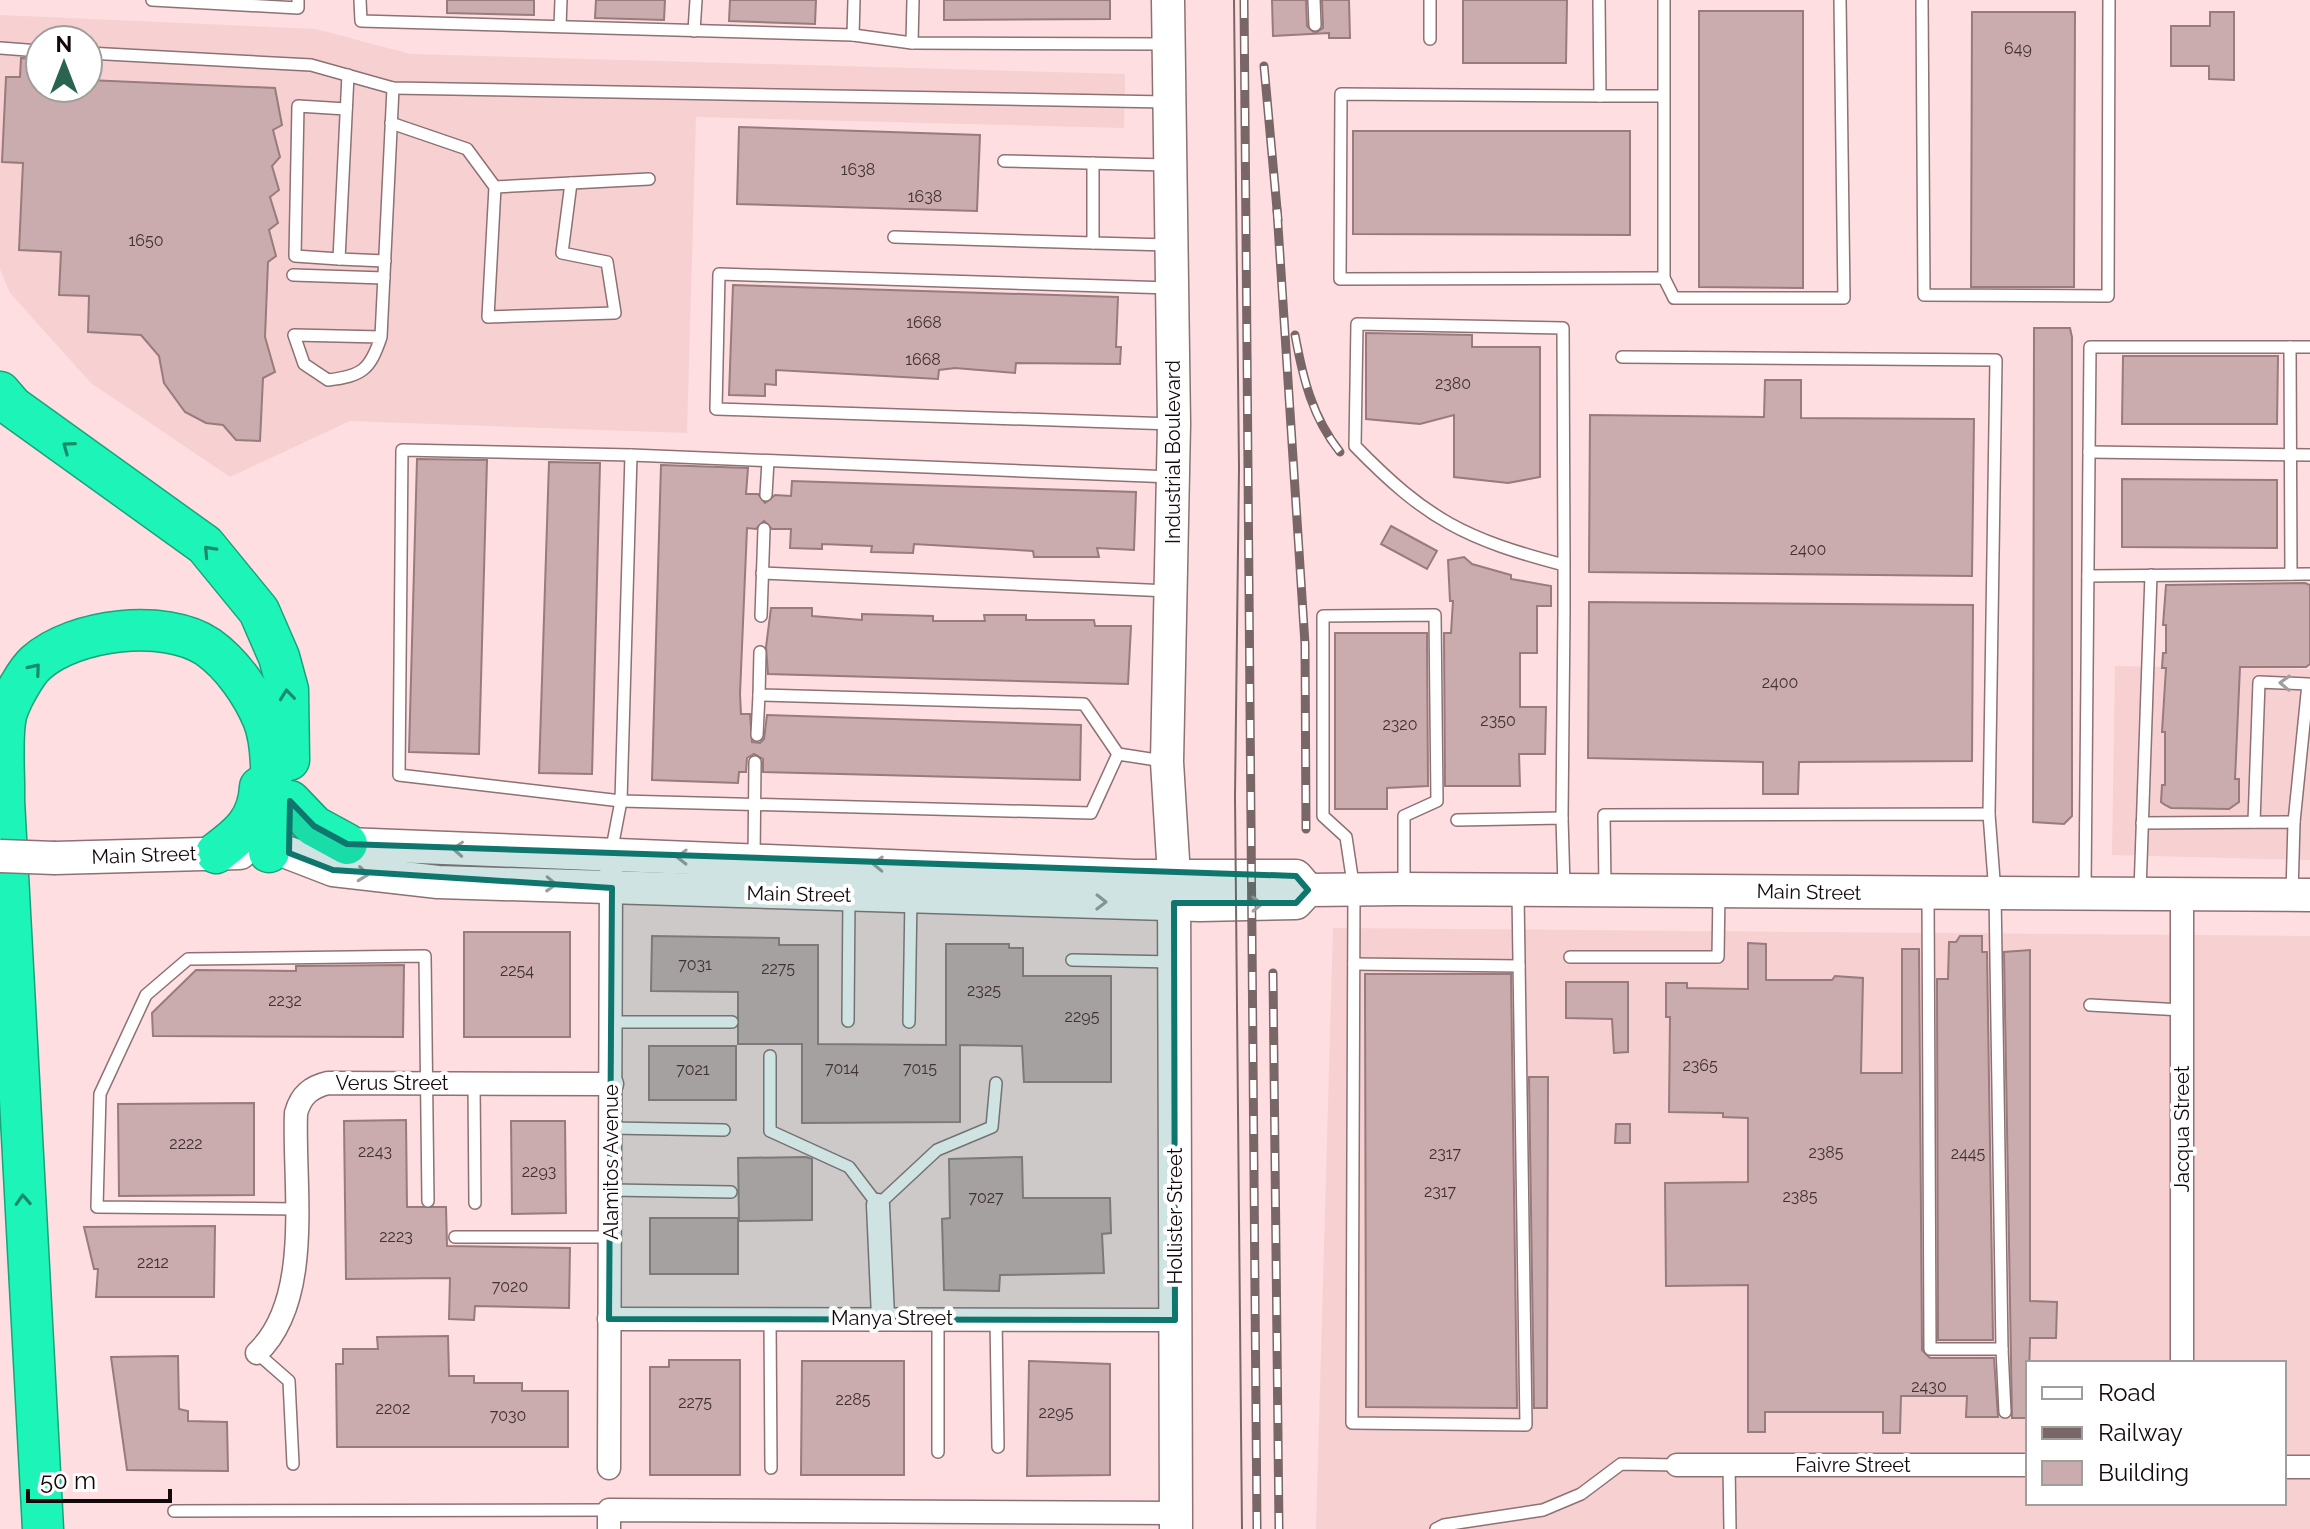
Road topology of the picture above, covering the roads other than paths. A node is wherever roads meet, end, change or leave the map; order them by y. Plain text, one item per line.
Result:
1 (152, 0) edge
2 (298, 0) edge
3 (360, 0) edge
4 (561, 0) edge
5 (696, 0) edge
6 (854, 0) edge
7 (913, 0) edge
8 (1168, 0) edge
9 (1314, 0) edge
10 (1430, 0) edge
11 (1599, 0) edge
12 (1664, 0) edge
13 (1840, 0) edge
14 (1922, 0) edge
15 (2109, 0) edge
16 (1315, 25) dead end
17 (560, 26) junction
18 (694, 31) junction
19 (853, 35) junction
20 (1430, 39) dead end
21 (912, 43) junction
22 (1169, 44) junction
23 (0, 48) edge
24 (24, 50) edge
25 (104, 54) edge
26 (348, 75) junction
27 (393, 88) junction
28 (1600, 96) junction
29 (1663, 96) junction
30 (1171, 102) junction
31 (346, 109) junction
32 (391, 123) junction
33 (1004, 161) dead end
34 (1093, 163) junction
35 (1172, 165) junction
36 (649, 179) dead end
37 (571, 183) junction
38 (495, 187) junction
39 (894, 237) dead end
40 (1093, 243) junction
41 (1173, 245) junction
42 (339, 259) junction
43 (385, 261) junction
44 (293, 275) dead end
45 (384, 278) junction
46 (1664, 278) junction
47 (1174, 288) junction
48 (381, 337) junction
49 (2290, 347) junction
50 (2310, 347) edge
51 (1622, 357) dead end
52 (0, 392) edge
53 (1174, 424) junction
54 (2089, 452) junction
55 (631, 455) junction
56 (2290, 455) junction
57 (2310, 455) edge
58 (768, 461) junction
59 (1173, 477) junction
60 (766, 495) dead end
61 (764, 529) dead end
62 (1564, 565) junction
63 (762, 573) junction
64 (2291, 574) junction
65 (2310, 574) edge
66 (2151, 575) junction
67 (2088, 576) junction
68 (1172, 591) junction
69 (761, 616) dead end
70 (760, 652) dead end
71 (759, 695) junction
72 (757, 735) dead end
73 (267, 739) junction
74 (1118, 754) junction
75 (755, 762) dead end
76 (1167, 762) junction
77 (290, 801) junction
78 (621, 801) junction
79 (754, 803) junction
80 (1989, 814) junction
81 (1562, 818) junction
82 (1457, 820) dead end
83 (2254, 822) junction
84 (2294, 822) junction
85 (2142, 823) junction
86 (347, 844) junction
87 (216, 853) junction
88 (279, 853) junction
89 (0, 856) edge
90 (611, 856) junction
91 (754, 859) junction
92 (612, 888) junction
93 (1404, 889) junction
94 (1174, 890) junction
95 (1354, 890) junction
96 (1518, 890) junction
97 (1564, 890) junction
98 (1605, 890) junction
99 (1719, 891) junction
100 (1928, 893) junction
101 (1995, 893) junction
102 (2085, 894) junction
103 (2140, 894) junction
104 (849, 895) junction
105 (2182, 895) junction
106 (2301, 895) edge
107 (911, 897) junction
108 (1570, 957) dead end
109 (1072, 960) dead end
110 (1174, 962) junction
111 (1354, 964) junction
112 (1519, 966) junction
113 (2090, 1005) dead end
114 (2182, 1010) junction
115 (848, 1021) dead end
116 (611, 1022) junction
117 (732, 1022) dead end
118 (909, 1022) dead end
119 (770, 1056) dead end
120 (428, 1083) junction
121 (474, 1083) junction
122 (996, 1083) dead end
123 (612, 1084) junction
124 (611, 1128) junction
125 (724, 1130) dead end
126 (611, 1190) junction
127 (731, 1192) dead end
128 (428, 1201) dead end
129 (475, 1203) dead end
130 (878, 1205) junction
131 (296, 1209) junction
132 (0, 1237) edge
133 (455, 1237) dead end
134 (610, 1237) junction
135 (883, 1317) junction
136 (770, 1318) junction
137 (938, 1318) junction
138 (996, 1318) junction
139 (609, 1319) junction
140 (1175, 1320) junction
141 (2002, 1349) junction
142 (257, 1353) joint
143 (2182, 1361) edge
144 (2005, 1412) dead end
145 (998, 1447) dead end
146 (938, 1452) dead end
147 (293, 1464) dead end
148 (1677, 1465) joint
149 (1729, 1465) junction
150 (2026, 1465) edge
151 (2286, 1467) edge
152 (2310, 1467) edge
153 (609, 1468) dead end
154 (771, 1468) dead end
155 (174, 1511) dead end
156 (609, 1520) edge
157 (1176, 1521) edge
158 (41, 1529) edge
159 (1436, 1529) edge
160 (1730, 1529) edge

1 - 2 lane
3 - 17 lane
4 - 17 lane
5 - 18 lane
6 - 19 lane
7 - 21 lane
8 - 22 main road, Industrial Boulevard
9 - 16 lane
10 - 20 lane
11 - 28 lane
12 - 29 lane
13 - 46 lane
14 - 15 lane
17 - 18 lane
18 - 19 lane
19 - 21 lane
21 - 22 lane
22 - 30 main road, Industrial Boulevard
23 - 24 lane
25 - 26 lane
26 - 27 lane
26 - 31 lane
27 - 30 lane
27 - 32 lane
28 - 29 lane
28 - 46 lane
29 - 46 lane
30 - 35 main road, Industrial Boulevard
31 - 42 lane
31 - 42 lane
32 - 38 lane
32 - 43 lane
33 - 34 lane
34 - 35 lane
34 - 40 lane
35 - 41 main road, Industrial Boulevard
36 - 37 lane
37 - 38 lane
37 - 38 lane
39 - 40 lane
40 - 41 lane
41 - 47 main road, Industrial Boulevard
42 - 43 lane
43 - 45 lane
44 - 45 lane
45 - 48 lane
47 - 53 main road, Industrial Boulevard
47 - 53 lane
48 - 48 lane
49 - 50 lane
49 - 54 lane
49 - 56 lane
51 - 80 lane
77 -> 52 highway
53 - 59 main road, Industrial Boulevard
54 - 56 lane
54 - 67 lane
55 - 58 lane
55 - 78 lane
55 - 78 lane
56 - 57 lane
56 - 64 lane
58 - 59 lane
58 - 60 lane
59 - 68 main road, Industrial Boulevard
61 - 63 lane
62 - 62 lane
62 - 81 lane
63 - 68 lane
63 - 69 lane
64 - 65 lane
64 - 66 lane
66 - 67 lane
66 - 85 lane
67 - 102 lane
68 - 76 main road, Industrial Boulevard
70 - 71 lane
71 - 72 lane
71 - 74 lane
73 - 87 highway
73 - 88 highway
158 -> 73 highway
74 - 76 lane
74 - 79 lane
75 - 79 lane
76 - 94 main road, Industrial Boulevard
77 - 86 highway
77 - 88 highway
78 - 79 lane
78 - 90 lane
79 - 91 lane
80 - 98 lane
80 - 101 lane
81 - 82 lane
81 - 97 lane
83 - 84 lane
84 -> 83 lane
83 - 85 lane
84 - 106 lane
85 - 103 lane
86 - 88 main road, Main Street
90 -> 86 main road, Main Street
87 - 88 main road, Main Street
87 - 89 main road, Main Street, bridge
88 -> 92 main road, Main Street
91 -> 90 main road, Main Street
90 - 92 street, Alamitos Avenue
94 -> 91 main road, Main Street
92 - 104 main road, Main Street
92 - 116 street, Alamitos Avenue
93 - 95 main road, Main Street
93 - 95 lane
93 - 96 main road, Main Street
94 - 95 main road, Main Street
107 -> 94 main road, Main Street
94 - 110 main road, Hollister Street
95 - 111 lane
96 - 97 main road, Main Street
96 - 112 lane
97 - 98 main road, Main Street
98 - 99 main road, Main Street
99 - 100 main road, Main Street
99 - 108 lane
100 - 101 main road, Main Street
100 - 141 lane
101 - 102 main road, Main Street
101 - 141 lane
102 - 103 main road, Main Street
103 - 105 main road, Main Street
104 - 107 main road, Main Street
104 - 115 lane
105 - 106 main road, Main Street
105 - 114 street, Jacqua Street
107 - 118 lane
109 - 110 lane
110 - 140 main road, Hollister Street
111 - 112 lane
111 - 112 lane
113 - 114 lane
114 - 143 street, Jacqua Street
116 - 117 lane
116 - 123 street, Alamitos Avenue
119 - 130 lane
120 - 121 street, Verus Street
120 - 128 lane
120 - 131 street, Verus Street
120 - 131 lane
121 - 123 street, Verus Street
121 - 129 lane
122 - 130 lane
123 - 124 street, Alamitos Avenue
124 - 125 lane
124 - 126 street, Alamitos Avenue
126 - 127 lane
126 - 134 street, Alamitos Avenue
130 - 135 street
131 - 142 street, Verus Street
132 - 158 highway
133 - 134 lane
134 - 139 street, Alamitos Avenue
135 - 136 street, Manya Street
135 - 137 street, Manya Street
136 - 139 street, Manya Street
136 - 154 lane
137 - 138 street, Manya Street
137 - 146 lane
138 - 140 street, Manya Street
138 - 145 lane
139 - 153 street, Alamitos Avenue
140 - 157 main road, Hollister Street
141 - 144 lane
142 - 147 lane
148 - 149 street, Faivre Street
148 - 159 lane
149 - 150 street, Faivre Street
149 - 160 lane
151 - 152 street
155 - 156 lane
156 - 157 street

